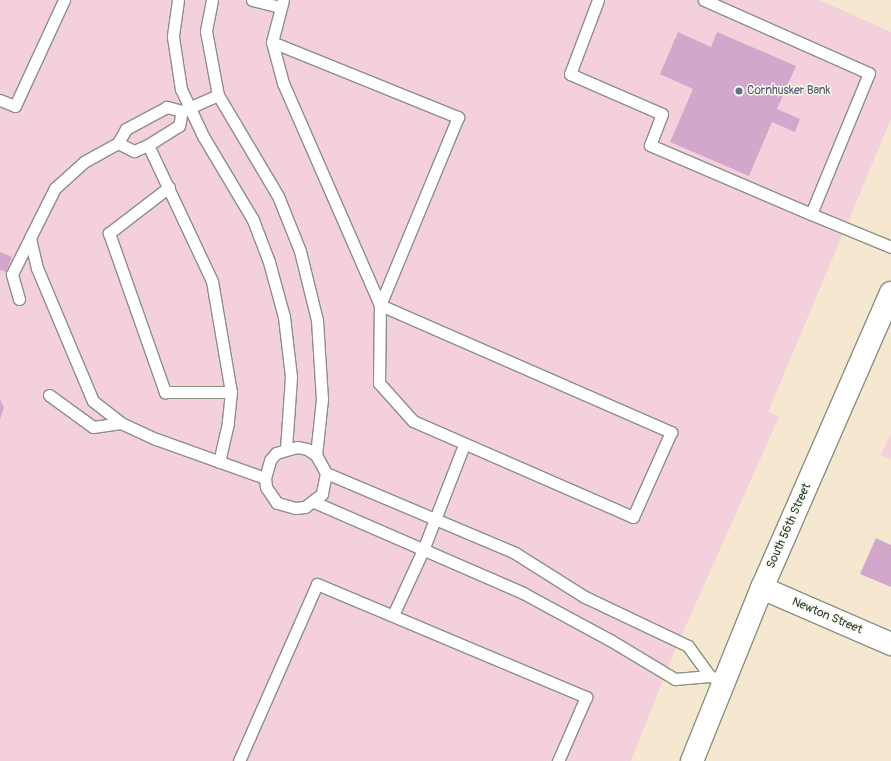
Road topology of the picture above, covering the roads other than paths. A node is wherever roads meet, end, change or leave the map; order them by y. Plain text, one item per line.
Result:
1 (64, 0) edge
2 (178, 0) edge
3 (212, 0) edge
4 (252, 0) edge
5 (598, 0) edge
6 (704, 0) edge
7 (281, 4) edge
8 (272, 42) junction
9 (218, 95) junction
10 (0, 100) edge
11 (186, 110) junction
12 (118, 143) junction
13 (148, 145) junction
14 (169, 187) junction
15 (811, 214) junction
16 (30, 238) junction
17 (891, 247) edge
18 (891, 293) edge
19 (19, 299) dead end
20 (380, 305) junction
21 (231, 392) junction
22 (49, 395) dead end
23 (121, 423) junction
24 (464, 445) junction
25 (286, 448) junction
26 (316, 455) junction
27 (219, 462) junction
28 (326, 473) junction
29 (265, 478) junction
30 (314, 502) junction
31 (435, 520) junction
32 (423, 550) junction
33 (762, 588) junction
34 (393, 615) junction
35 (891, 644) edge
36 (717, 679) junction
37 (239, 761) edge
38 (558, 761) edge
39 (692, 761) edge

1 - 10 lane
2 - 11 lane
3 - 9 lane
4 - 7 lane
5 - 15 lane
6 - 15 lane
7 - 8 lane
8 - 20 lane
8 - 20 lane
9 - 11 lane
9 - 26 lane
11 - 12 lane
11 - 13 lane
11 - 25 lane
12 - 13 lane
12 - 16 lane
13 - 14 lane
14 - 21 lane
14 - 21 lane
15 - 17 lane
16 - 19 lane
16 - 23 lane
18 - 33 main road, South 56th Street
20 - 24 lane
20 - 24 lane
21 - 27 lane
22 - 23 lane
23 - 27 lane
24 - 31 lane
25 - 26 lane
25 - 29 lane
26 - 28 lane
27 - 29 lane
28 - 30 lane
28 - 31 lane
29 - 30 lane
30 - 32 lane
31 - 32 lane
31 - 36 lane
32 - 34 lane
32 - 36 lane
33 - 35 main road, Newton Street
33 - 36 main road, South 56th Street
34 - 37 lane
34 - 38 lane
36 - 39 main road, South 56th Street

